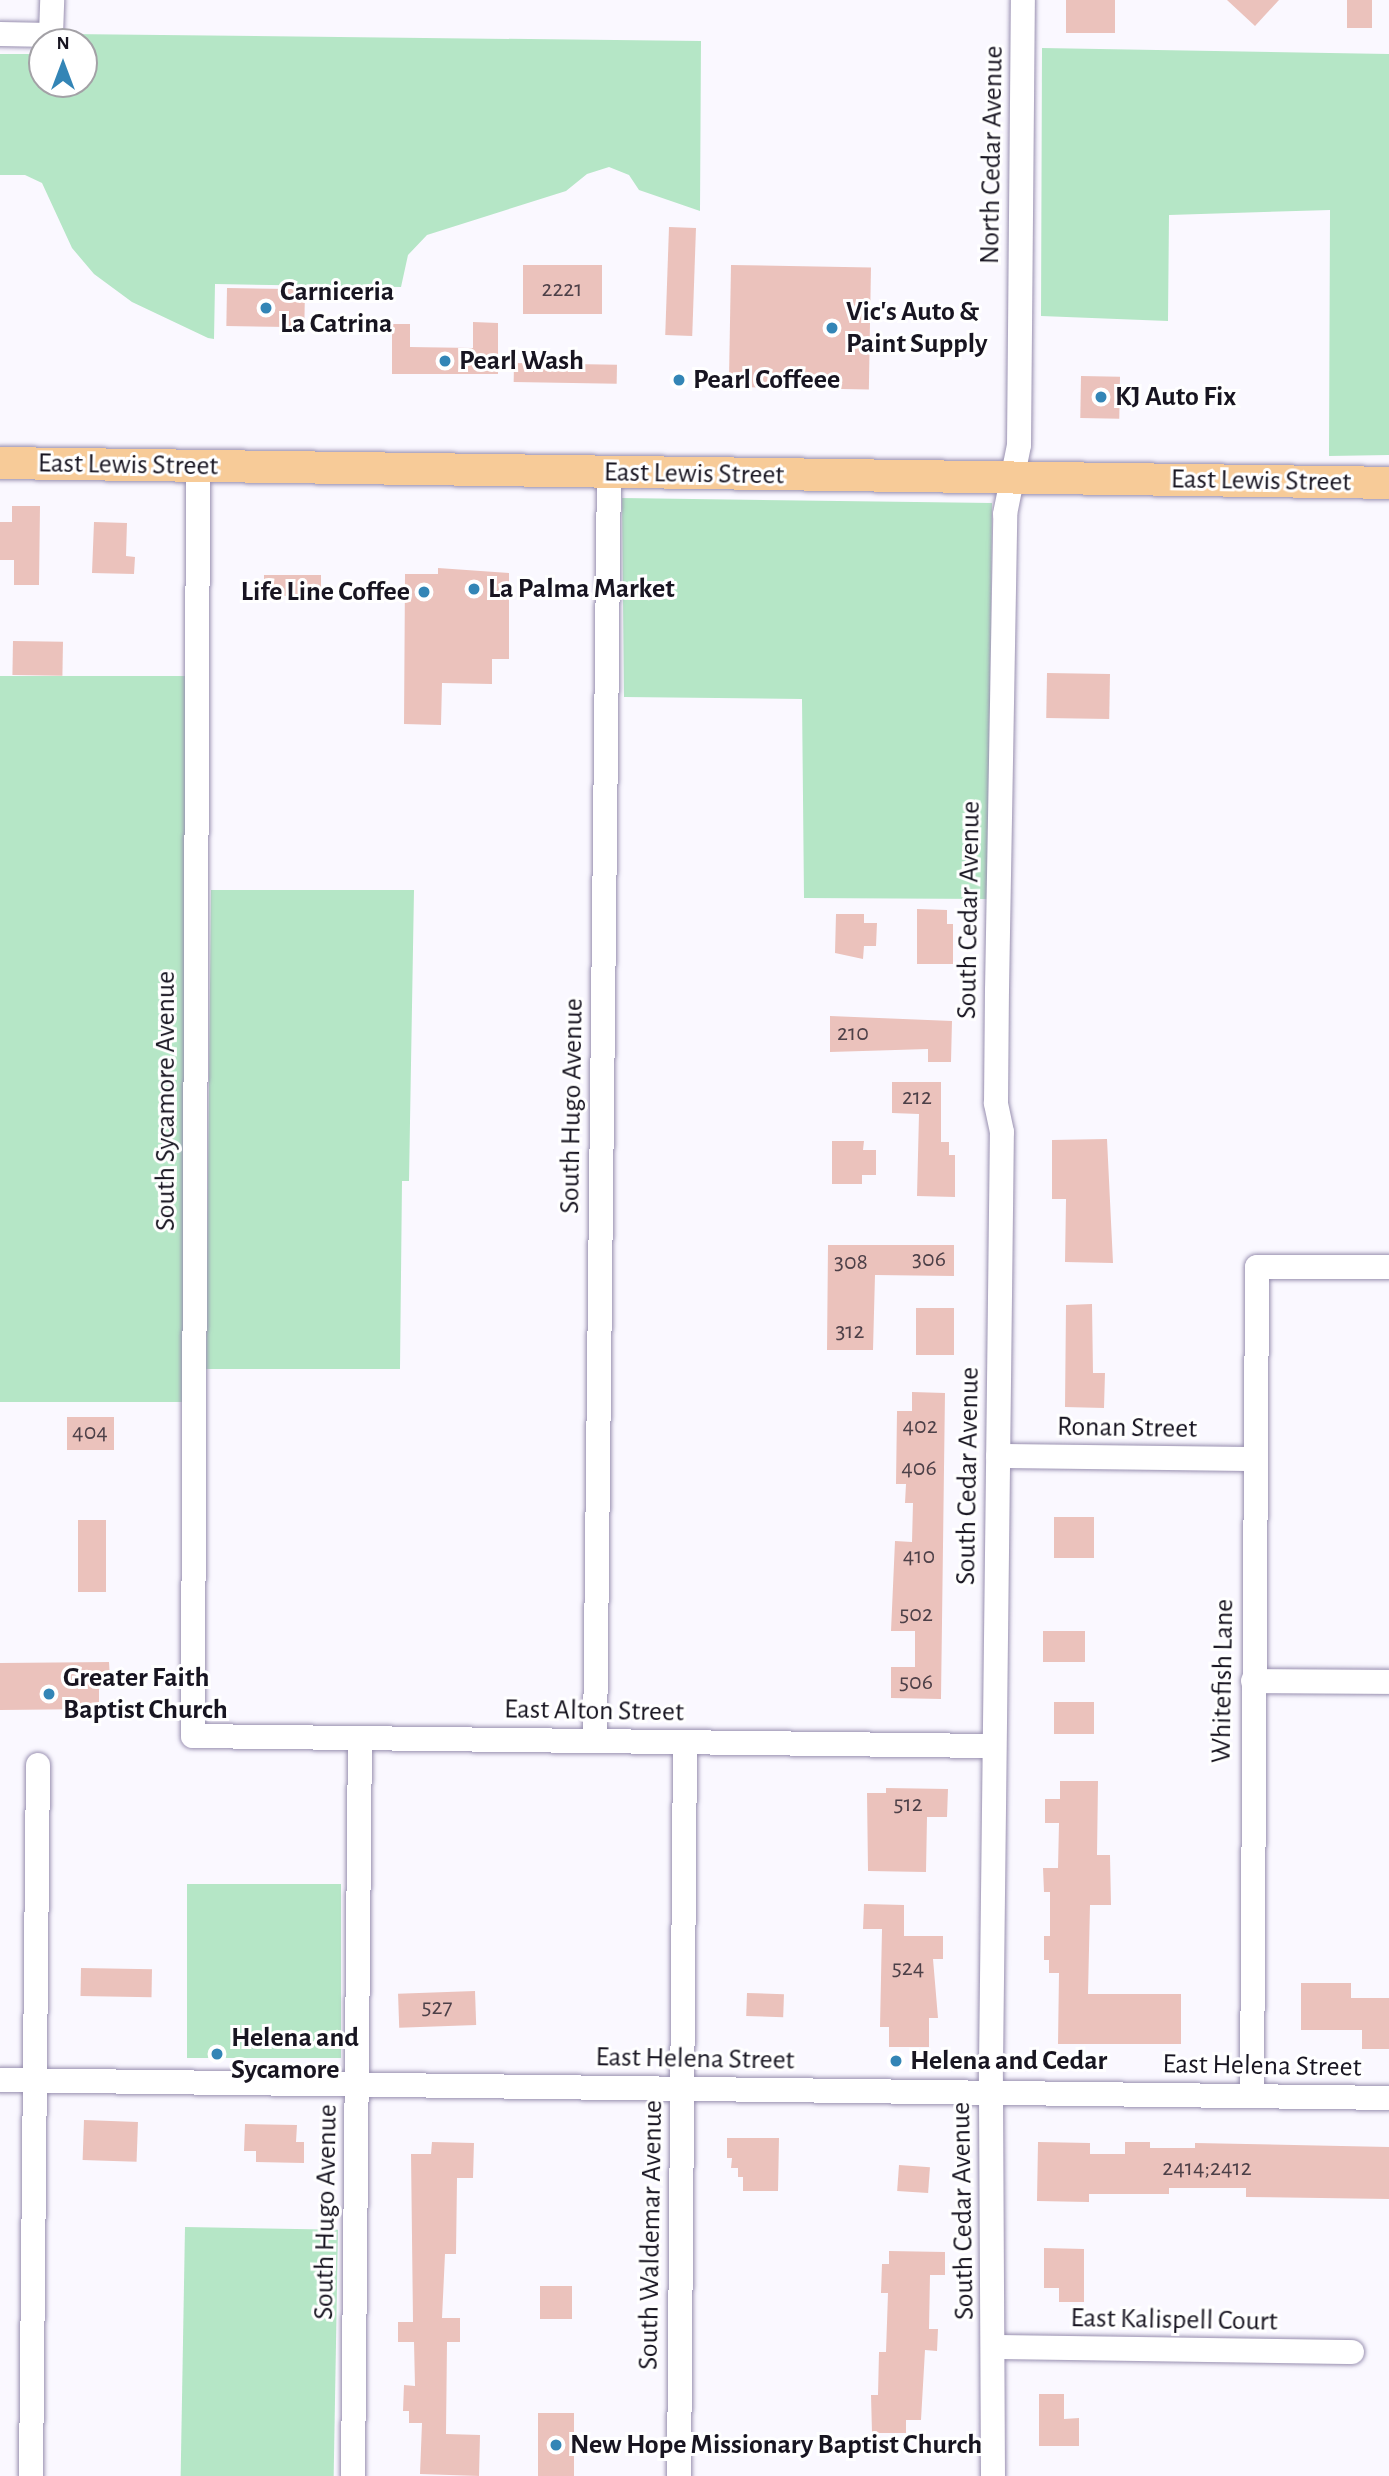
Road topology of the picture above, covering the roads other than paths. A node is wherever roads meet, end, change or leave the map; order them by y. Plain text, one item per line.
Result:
1 (52, 0) edge
2 (1023, 0) edge
3 (0, 34) edge
4 (0, 463) edge
5 (198, 466) junction
6 (609, 472) junction
7 (1012, 478) junction
8 (1389, 482) edge
9 (1389, 1267) edge
10 (998, 1456) junction
11 (1255, 1459) junction
12 (1253, 1681) junction
13 (1389, 1682) edge
14 (193, 1736) joint
15 (360, 1738) junction
16 (595, 1741) junction
17 (685, 1742) junction
18 (995, 1746) junction
19 (38, 1765) dead end
20 (0, 2080) edge
21 (35, 2080) junction
22 (357, 2084) junction
23 (682, 2088) junction
24 (992, 2092) junction
25 (1252, 2095) junction
26 (1389, 2098) edge
27 (994, 2347) junction
28 (1352, 2353) dead end
29 (31, 2476) edge
30 (353, 2476) edge
31 (679, 2476) edge
32 (993, 2476) edge

1 - 3 street
2 - 7 street, North Cedar Avenue
4 - 5 main road, East Lewis Street
5 - 6 main road, East Lewis Street
5 - 14 street, South Sycamore Avenue
6 - 7 main road, East Lewis Street
6 - 16 street, South Hugo Avenue
7 - 8 main road, East Lewis Street
7 - 10 street, South Cedar Avenue
9 - 11 street, Whitefish Lane
10 - 11 street, Ronan Street
10 - 18 street, South Cedar Avenue
11 - 12 street, Whitefish Lane
12 - 13 street
12 - 25 street, Whitefish Lane
14 - 15 street, East Alton Street
15 - 16 street, East Alton Street
15 - 22 street, South Hugo Avenue
16 - 17 street, East Alton Street
17 - 18 street, East Alton Street
17 - 23 street, South Waldemar Avenue
18 - 24 street, South Cedar Avenue
19 - 21 street
20 - 21 street, East Helena Street
21 - 22 street, East Helena Street
21 - 29 street
22 - 23 street, East Helena Street
22 - 30 street, South Hugo Avenue
23 - 24 street, East Helena Street
23 - 31 street, South Waldemar Avenue
24 - 25 street, East Helena Street
24 - 27 street, South Cedar Avenue
25 - 26 street, East Helena Street
27 - 28 street, East Kalispell Court
27 - 32 street, South Cedar Avenue

